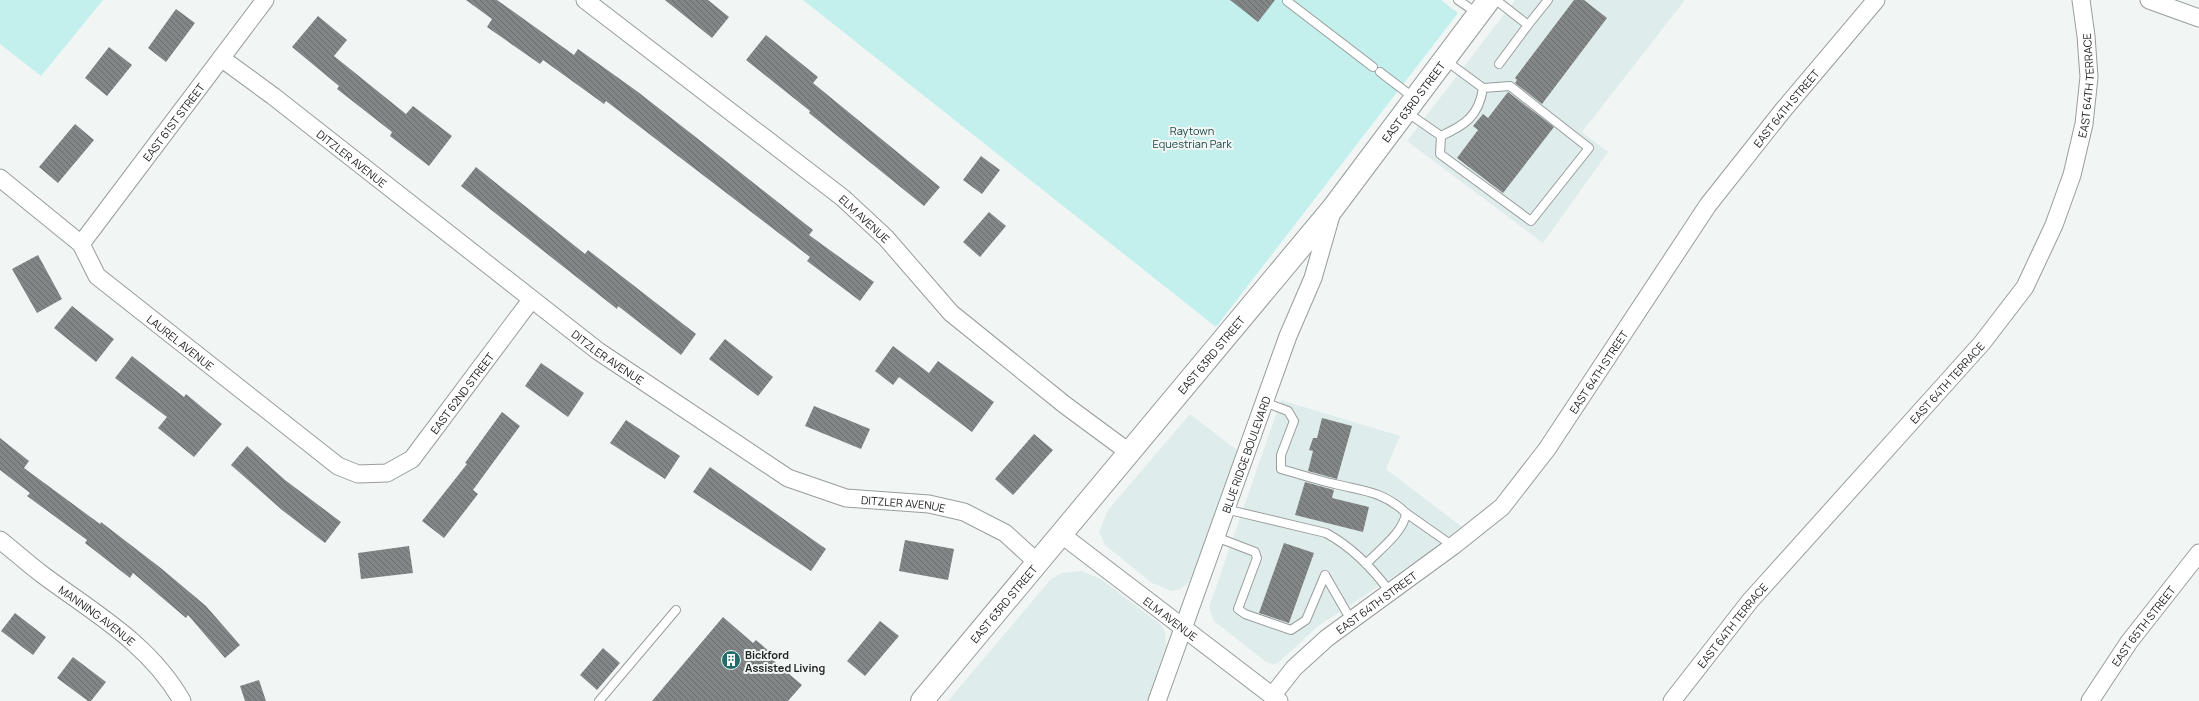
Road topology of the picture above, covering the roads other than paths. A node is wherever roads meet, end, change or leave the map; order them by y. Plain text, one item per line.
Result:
1 (265, 0) edge
2 (585, 0) edge
3 (1458, 0) edge
4 (1496, 0) edge
5 (1548, 0) edge
6 (1876, 0) edge
7 (2081, 0) edge
8 (2149, 0) edge
9 (1287, 1) dead end
10 (1484, 7) edge
11 (2199, 18) edge
12 (1528, 25) junction
13 (221, 58) junction
14 (1444, 60) junction
15 (1498, 64) dead end
16 (1483, 88) junction
17 (1410, 104) junction
18 (1441, 136) junction
19 (0, 178) edge
20 (1333, 208) junction
21 (81, 244) junction
22 (531, 300) junction
23 (1264, 402) junction
24 (1130, 453) junction
25 (382, 474) joint
26 (1226, 510) junction
27 (1406, 513) junction
28 (1062, 535) junction
29 (1216, 537) junction
30 (0, 540) edge
31 (1453, 546) junction
32 (2199, 552) edge
33 (1038, 563) junction
34 (1366, 564) junction
35 (1390, 592) junction
36 (676, 610) dead end
37 (1350, 620) junction
38 (1183, 627) junction
39 (1275, 698) edge
40 (182, 701) edge
41 (599, 701) edge
42 (922, 701) edge
43 (1157, 701) edge
44 (1672, 701) edge
45 (2090, 701) edge

1 - 13 street, EAST 61ST STREET
2 - 24 street, ELM AVENUE
3 - 10 lane
4 - 12 lane
5 - 12 lane
6 - 31 street, EAST 64TH STREET
7 - 44 street, EAST 64TH TERRACE
8 - 11 street
9 - 17 lane
10 - 14 main road, EAST 63RD STREET
12 - 15 lane
13 - 21 street, EAST 61ST STREET
13 - 22 street, DITZLER AVENUE
14 - 16 lane
14 - 17 main road, EAST 63RD STREET
16 - 18 lane
16 - 18 lane
17 - 18 lane
17 - 20 main road, EAST 63RD STREET
19 - 21 street, LAUREL AVENUE
20 - 23 street, BLUE RIDGE BOULEVARD
20 - 24 main road, EAST 63RD STREET
21 - 25 street, LAUREL AVENUE
22 - 25 street, EAST 62ND STREET
22 - 33 street, DITZLER AVENUE
23 - 26 street, BLUE RIDGE BOULEVARD
23 - 27 lane
24 - 28 main road, EAST 63RD STREET
26 - 29 street, BLUE RIDGE BOULEVARD
26 - 34 lane
27 - 31 lane
27 - 34 lane
28 - 33 main road, EAST 63RD STREET
28 - 38 street, ELM AVENUE
29 - 37 lane
29 - 38 street, BLUE RIDGE BOULEVARD
30 - 40 street, MANNING AVENUE
31 - 35 street, EAST 64TH STREET
32 - 45 street, EAST 65TH STREET
33 - 42 main road, EAST 63RD STREET
34 - 35 lane
35 - 37 street, EAST 64TH STREET
36 - 41 lane
37 - 39 street, EAST 64TH STREET
38 - 39 street, ELM AVENUE
38 - 43 street, BLUE RIDGE BOULEVARD

